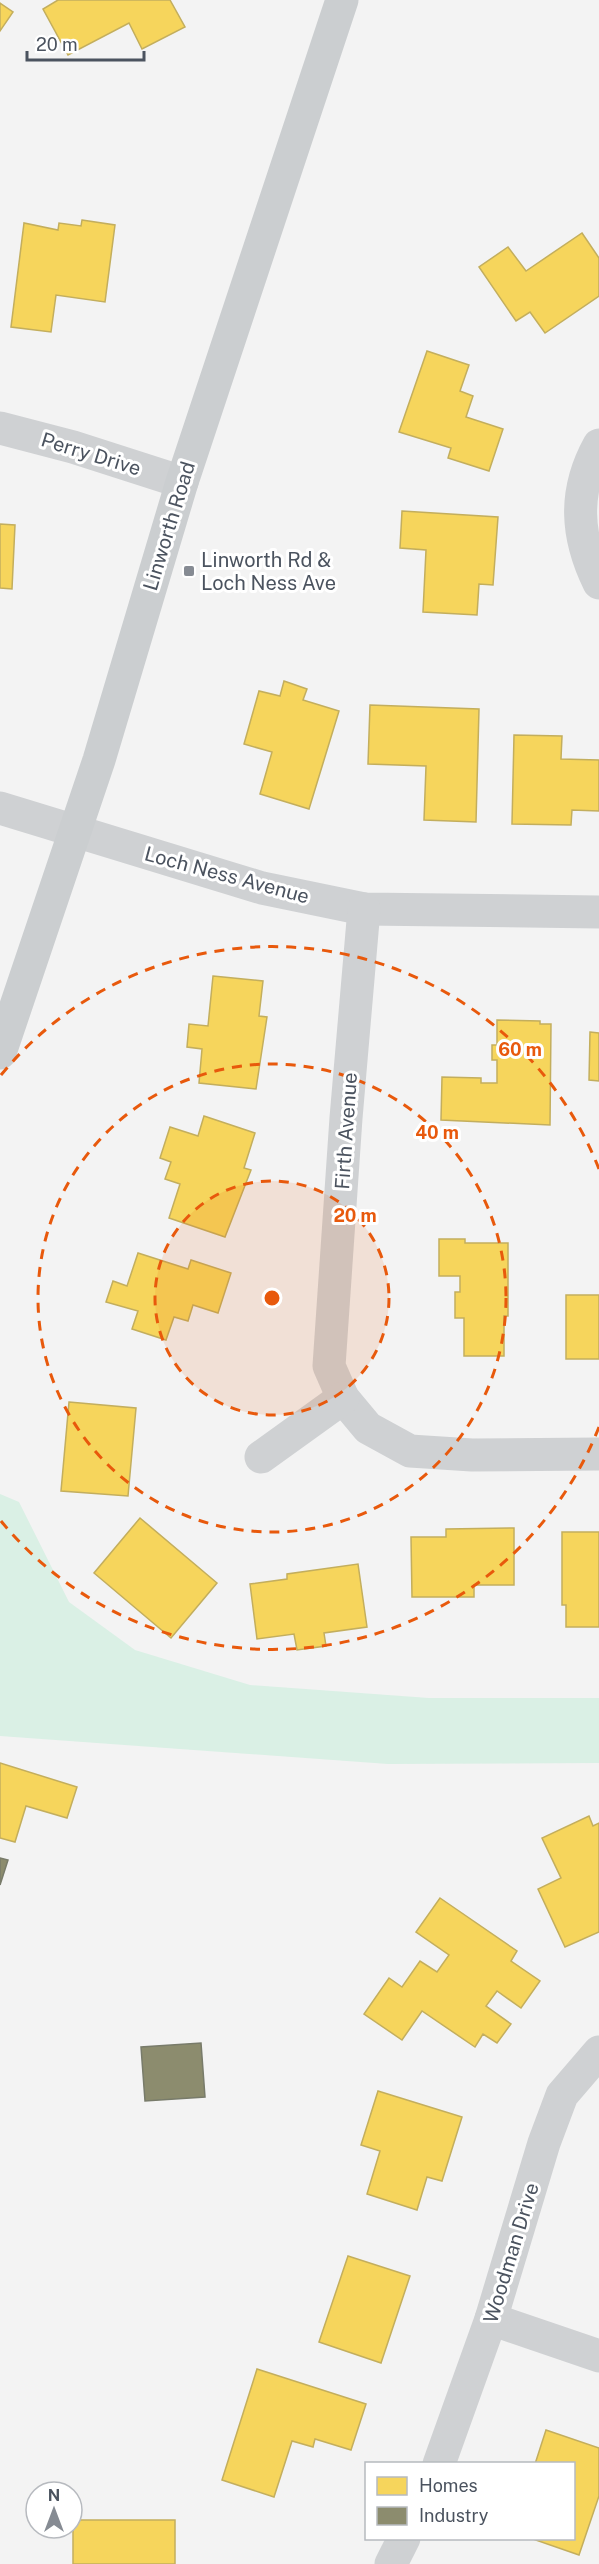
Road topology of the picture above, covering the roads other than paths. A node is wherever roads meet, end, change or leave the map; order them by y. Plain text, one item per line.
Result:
1 (342, 0) edge
2 (0, 428) edge
3 (599, 445) edge
4 (182, 482) junction
5 (599, 583) edge
6 (0, 808) edge
7 (73, 830) junction
8 (364, 909) junction
9 (599, 912) edge
10 (0, 1053) edge
11 (343, 1398) junction
12 (599, 1454) edge
13 (261, 1458) dead end
14 (599, 2052) edge
15 (491, 2319) junction
16 (599, 2356) edge
17 (439, 2462) edge
18 (403, 2540) edge
19 (391, 2564) edge

1 - 4 main road, Linworth Road
2 - 4 street, Perry Drive
3 - 5 street
4 - 7 main road, Linworth Road
6 - 7 street, Loch Ness Avenue
7 - 8 street, Loch Ness Avenue
7 - 10 main road, Linworth Road
8 - 9 street, Loch Ness Avenue
8 - 11 street, Firth Avenue
11 - 12 street, Firth Avenue
11 - 13 street
14 - 15 street, Woodman Drive
15 - 16 street
15 - 17 street, Woodman Drive
18 - 19 street

